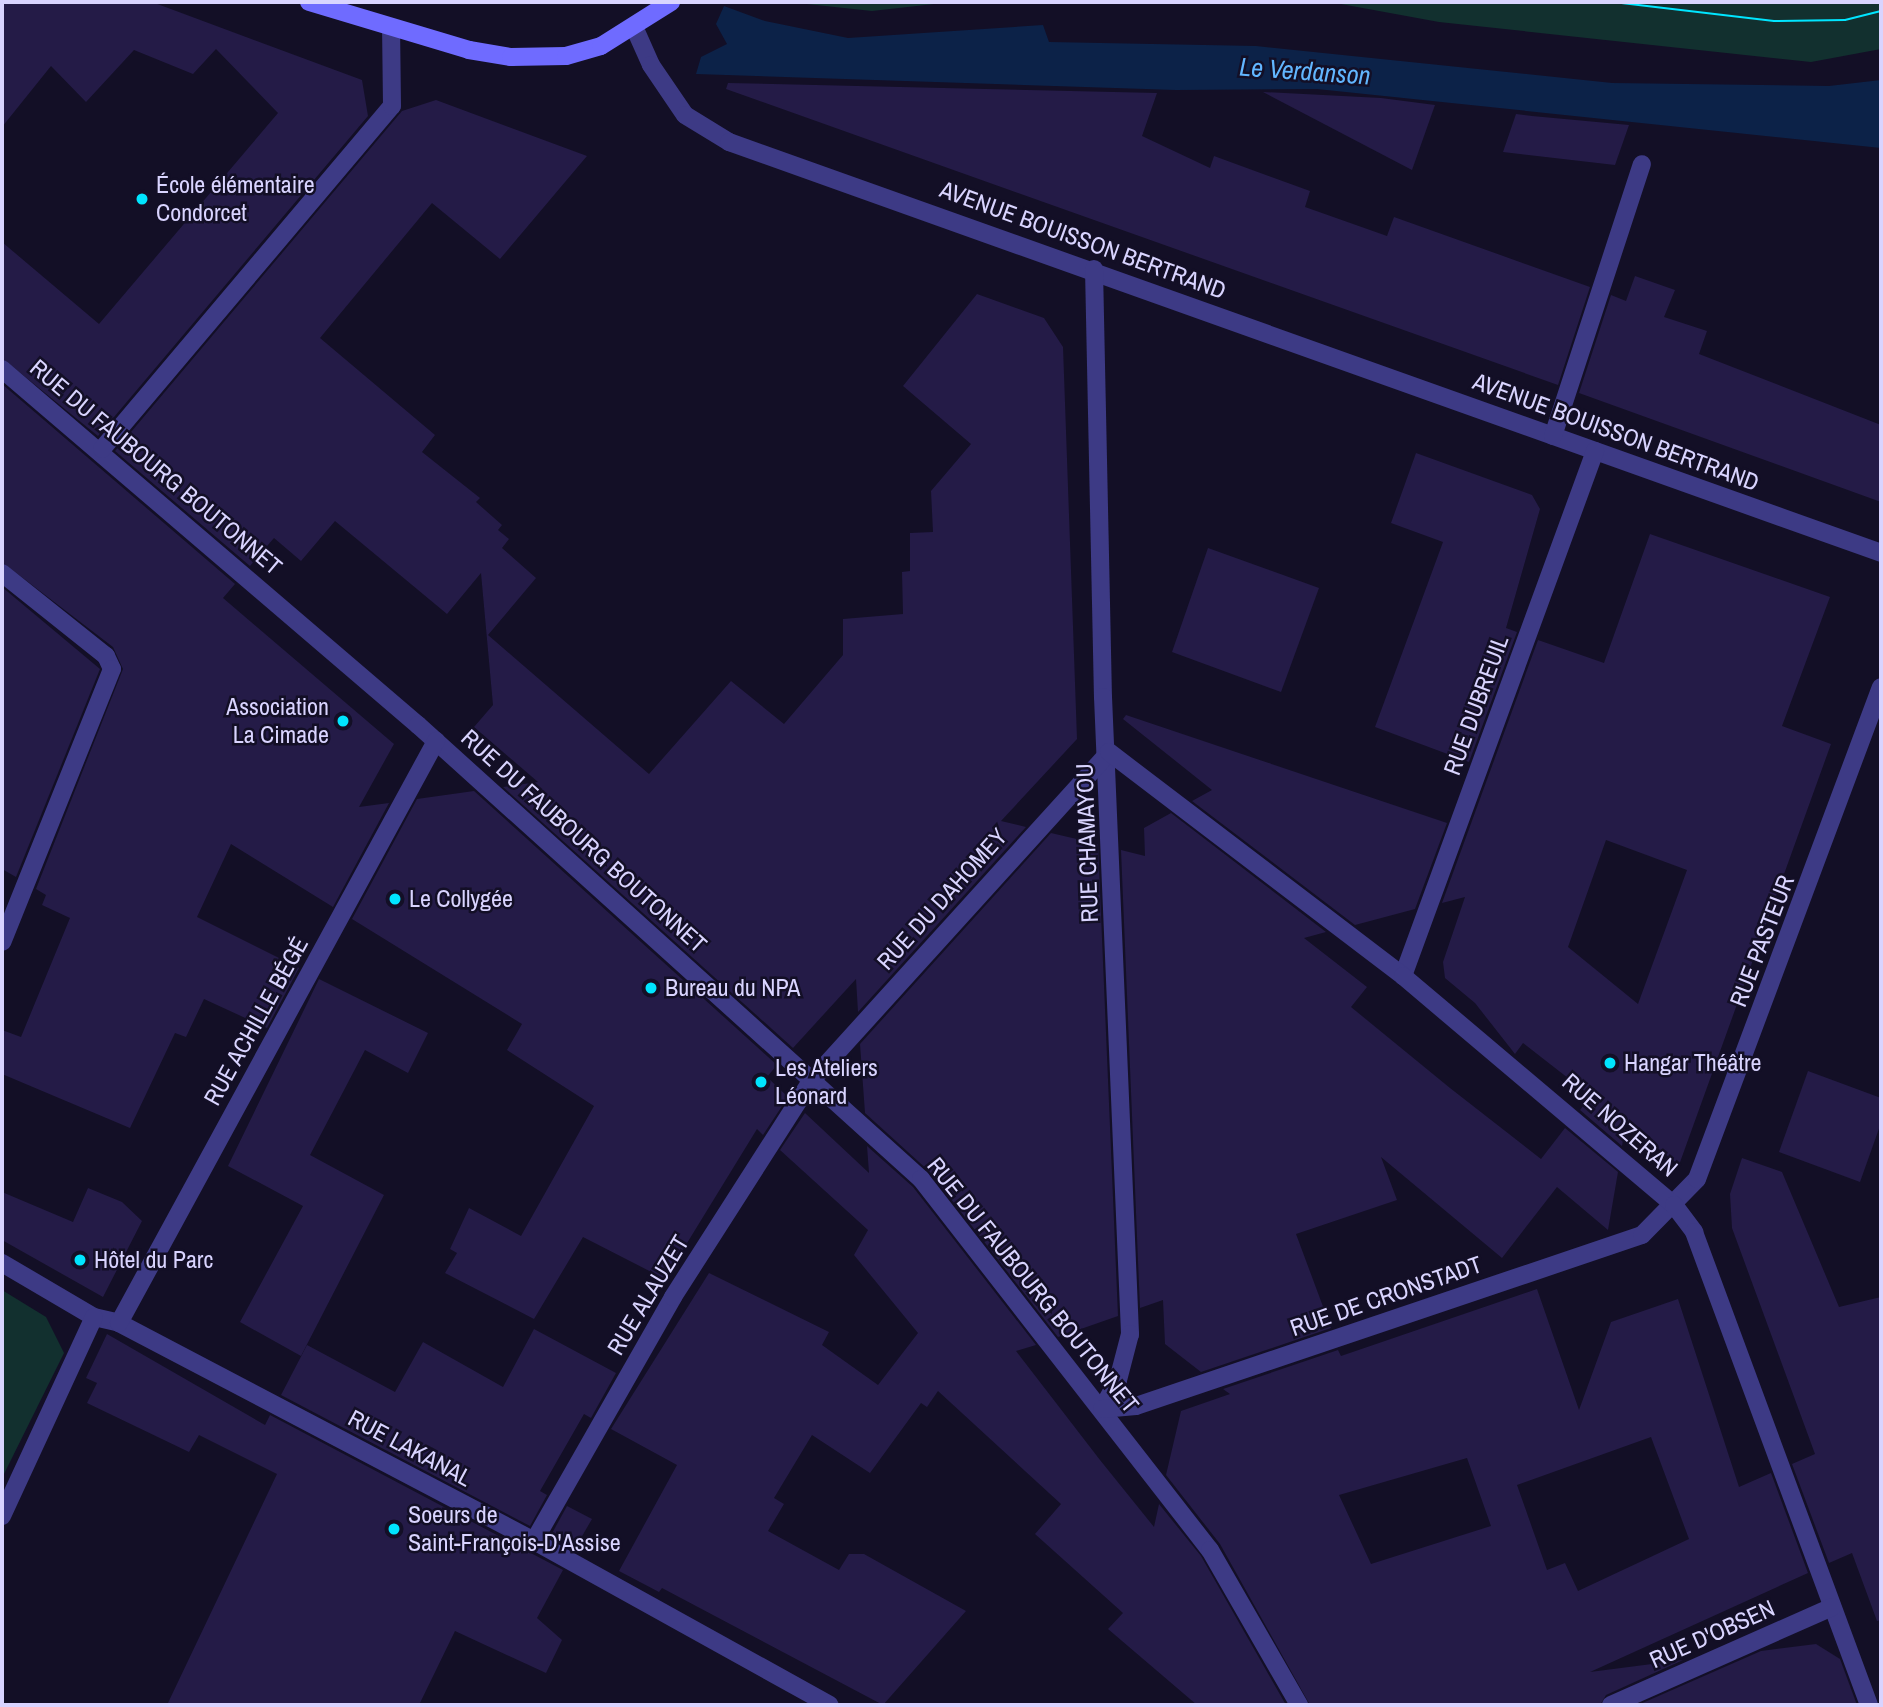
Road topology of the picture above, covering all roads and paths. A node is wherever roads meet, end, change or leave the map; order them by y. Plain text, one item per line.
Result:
1 (309, 2) edge
2 (671, 2) edge
3 (391, 28) junction
4 (635, 29) junction
5 (1642, 164) dead end
6 (1094, 269) junction
7 (2, 369) edge
8 (1553, 436) junction
9 (102, 449) junction
10 (1595, 451) junction
11 (1881, 553) edge
12 (2, 573) edge
13 (1881, 687) edge
14 (436, 741) junction
15 (1109, 752) junction
16 (10, 899) edge
17 (2, 942) edge
18 (1403, 976) junction
19 (813, 1080) junction
20 (1674, 1205) junction
21 (2, 1263) edge
22 (94, 1317) junction
23 (119, 1323) junction
24 (1102, 1409) junction
25 (2, 1516) edge
26 (534, 1541) junction
27 (1832, 1607) junction
28 (830, 1705) edge
29 (1299, 1705) edge
30 (1611, 1705) edge
31 (1869, 1705) edge

1 - 3 main road
2 - 4 main road
3 - 4 main road
3 - 9 street
4 - 6 street, AVENUE BOUISSON BERTRAND
5 - 8 street
6 - 8 street, AVENUE BOUISSON BERTRAND
6 - 15 street, RUE CHAMAYOU
7 - 9 street, RUE DU FAUBOURG BOUTONNET
8 - 10 street, AVENUE BOUISSON BERTRAND
9 - 14 street, RUE DU FAUBOURG BOUTONNET
10 - 11 street, AVENUE BOUISSON BERTRAND
10 - 18 street, RUE DUBREUIL
12 - 16 street
13 - 20 street, RUE PASTEUR
14 - 19 street, RUE DU FAUBOURG BOUTONNET
14 - 23 street, RUE ACHILLE BÉGÉ
15 - 18 street, RUE NOZERAN
15 - 19 street, RUE DU DAHOMEY
15 - 24 street, RUE CHAMAYOU
16 - 17 street
18 - 20 street, RUE NOZERAN
19 - 24 street, RUE DU FAUBOURG BOUTONNET
19 - 26 street, RUE ALAUZET
20 - 24 street, RUE DE CRONSTADT
20 - 27 street, RUE NOZERAN
21 - 22 street, RUE LAKANAL
22 - 23 street, RUE LAKANAL
22 - 25 street
23 - 26 street, RUE LAKANAL
24 - 29 street, RUE DU FAUBOURG BOUTONNET
26 - 28 street, RUE LAKANAL
27 - 30 street, RUE D'OBSEN
27 - 31 street, RUE NOZERAN

